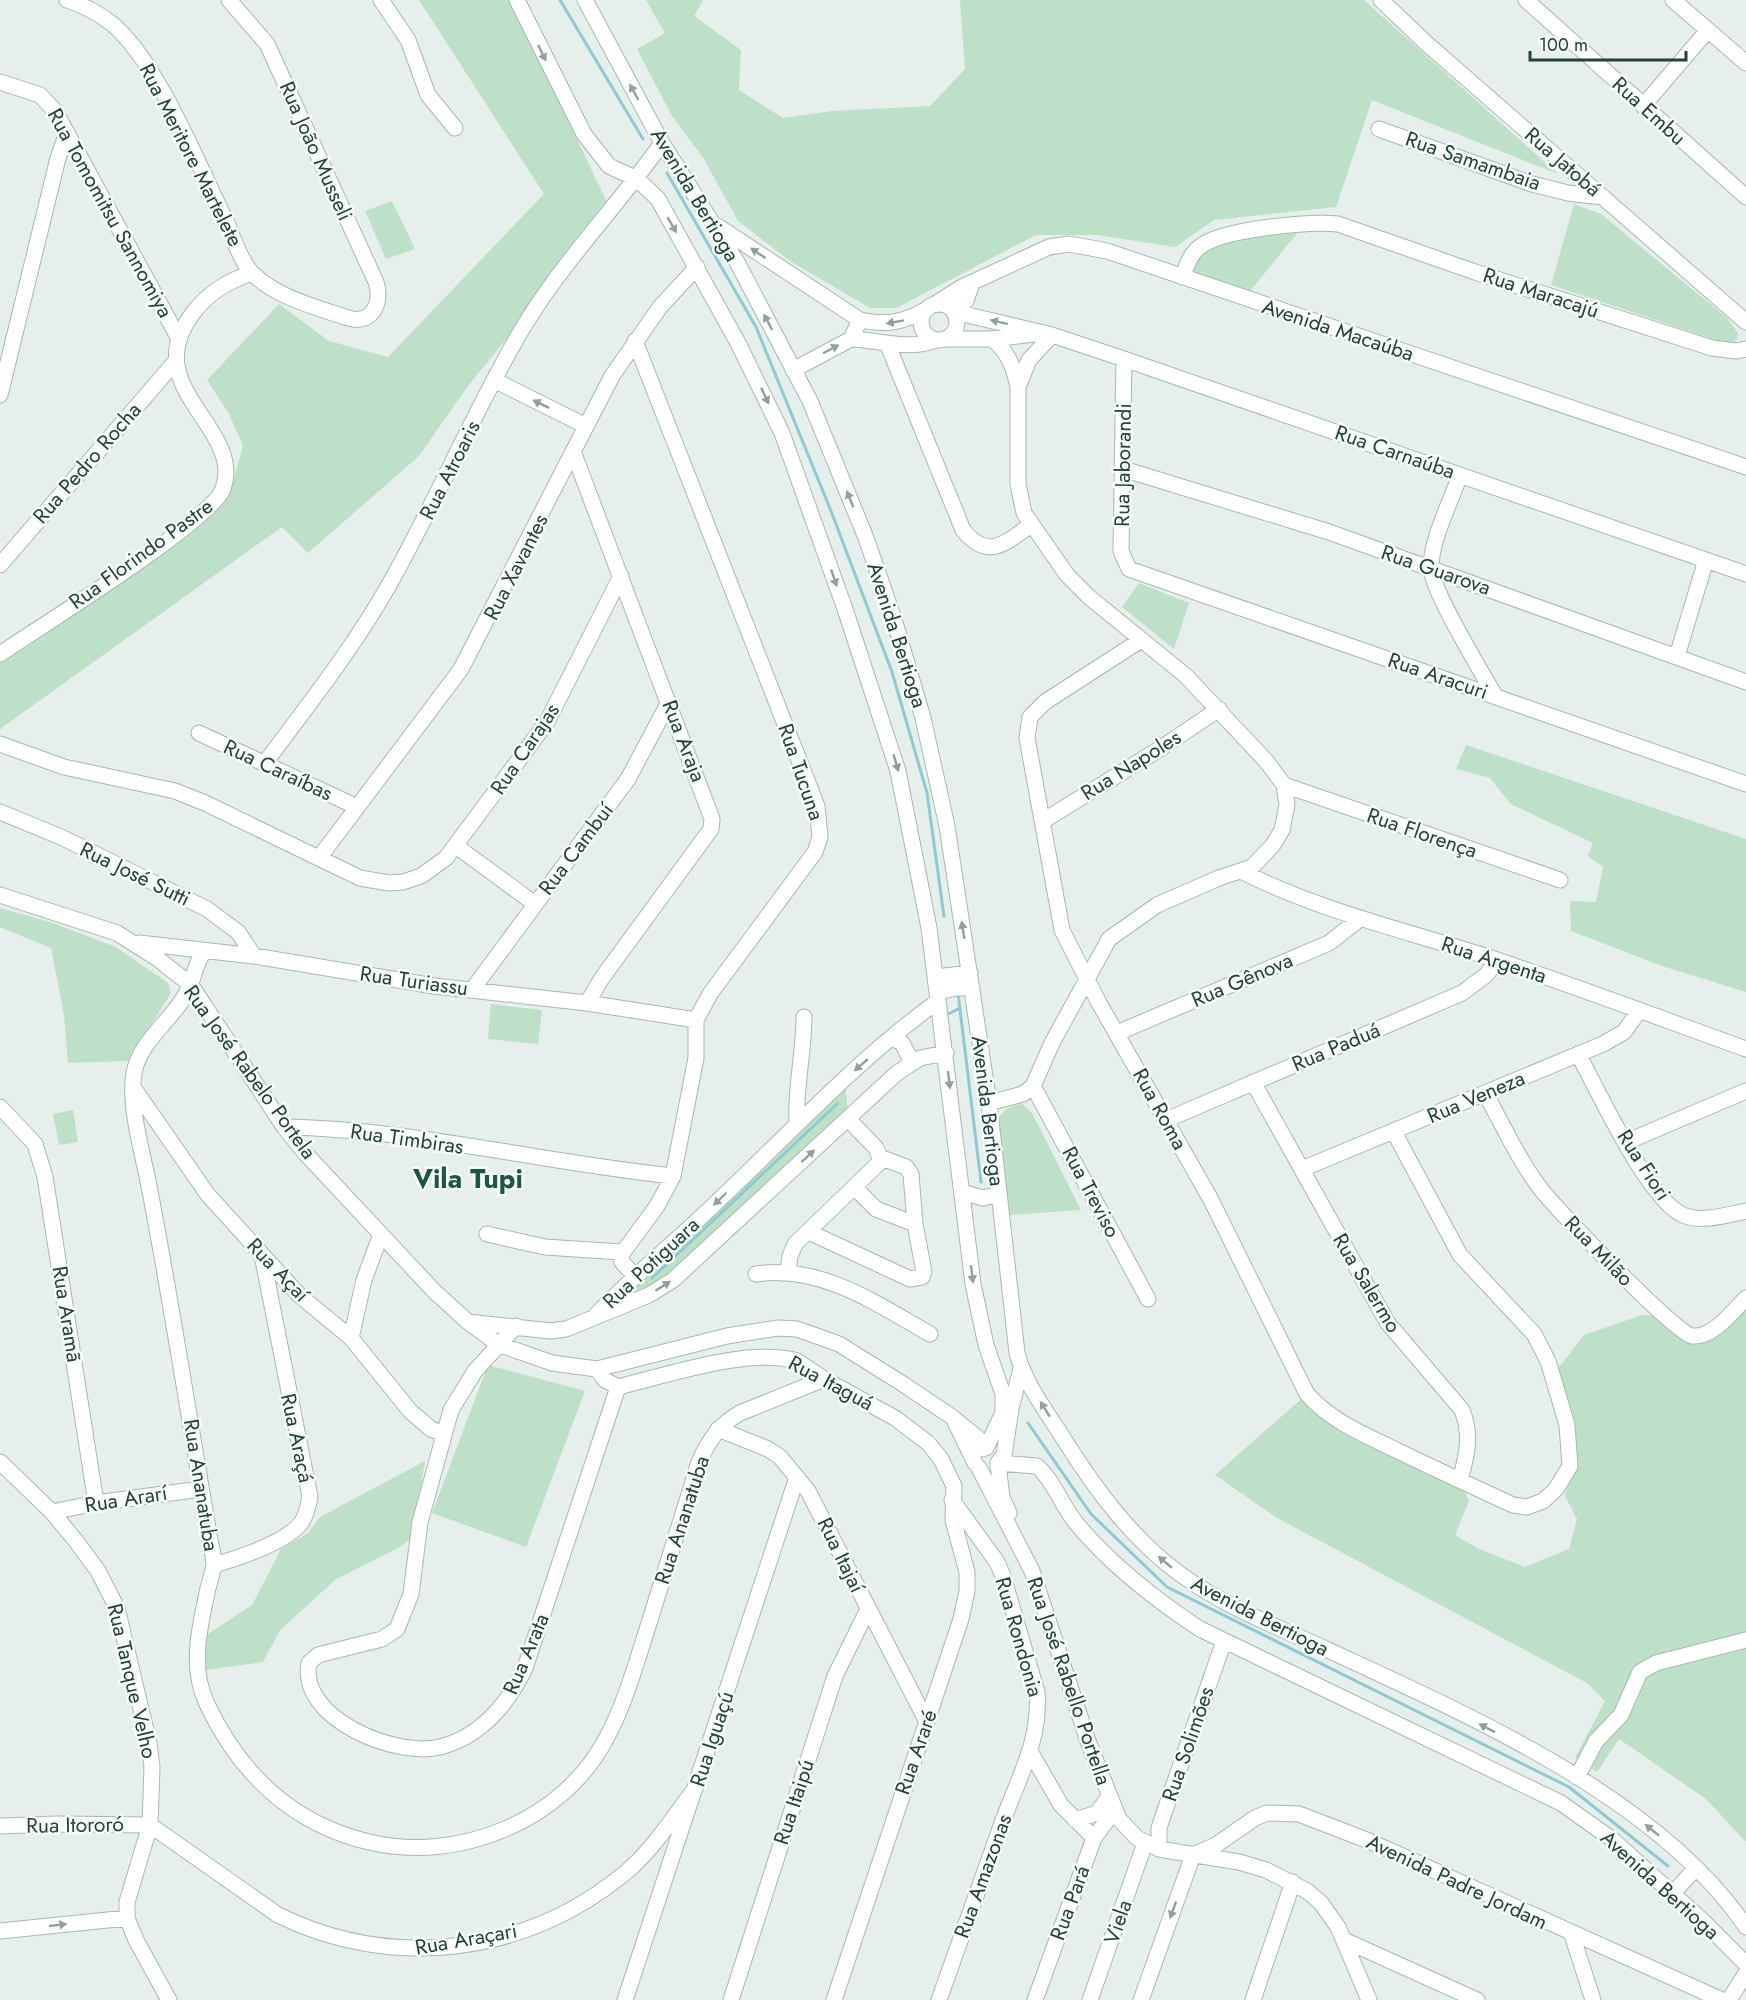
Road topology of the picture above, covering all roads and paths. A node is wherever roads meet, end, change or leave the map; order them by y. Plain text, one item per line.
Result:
1 (68, 0) edge
2 (229, 0) edge
3 (381, 0) edge
4 (517, 0) edge
5 (585, 0) edge
6 (1381, 0) edge
7 (1526, 0) edge
8 (1673, 0) edge
9 (1708, 30) junction
10 (1746, 63) edge
11 (0, 82) edge
12 (1643, 106) junction
13 (455, 128) dead end
14 (1379, 129) dead end
15 (67, 133) junction
16 (662, 143) junction
17 (637, 179) junction
18 (1603, 197) junction
19 (1746, 197) edge
20 (714, 224) junction
21 (697, 267) junction
22 (252, 273) junction
23 (1182, 277) junction
24 (972, 283) junction
25 (931, 306) junction
26 (954, 311) junction
27 (860, 320) junction
28 (1746, 322) edge
29 (1047, 334) junction
30 (179, 339) junction
31 (851, 339) junction
32 (940, 339) junction
33 (992, 339) junction
34 (635, 341) junction
35 (887, 343) junction
36 (1746, 349) edge
37 (1124, 358) junction
38 (175, 362) junction
39 (793, 370) junction
40 (496, 381) junction
41 (1018, 387) junction
42 (0, 395) edge
43 (586, 426) junction
44 (574, 454) junction
45 (1746, 466) edge
46 (1123, 469) junction
47 (1460, 475) junction
48 (1031, 525) junction
49 (1706, 560) junction
50 (0, 564) edge
51 (1129, 569) joint
52 (1431, 569) junction
53 (1746, 574) edge
54 (621, 576) junction
55 (1141, 640) junction
56 (0, 654) edge
57 (1677, 656) junction
58 (1746, 682) edge
59 (1495, 696) junction
60 (669, 702) junction
61 (1219, 709) junction
62 (199, 733) dead end
63 (0, 744) edge
64 (265, 763) junction
65 (1746, 784) edge
66 (1284, 785) junction
67 (357, 807) junction
68 (0, 812) edge
69 (1043, 821) junction
70 (456, 846) junction
71 (319, 858) junction
72 (1243, 872) junction
73 (1560, 880) dead end
74 (0, 895) edge
75 (535, 904) junction
76 (1361, 918) junction
77 (133, 942) junction
78 (204, 952) junction
79 (254, 956) junction
80 (1498, 960) junction
81 (936, 976) junction
82 (1086, 978) junction
83 (971, 981) junction
84 (191, 985) junction
85 (472, 990) junction
86 (938, 997) junction
87 (587, 1003) junction
88 (1639, 1011) junction
89 (804, 1017) dead end
90 (696, 1020) junction
91 (1117, 1033) junction
92 (891, 1038) junction
93 (1746, 1049) edge
94 (946, 1053) junction
95 (1578, 1054) junction
96 (912, 1062) junction
97 (1253, 1082) junction
98 (1033, 1086) junction
99 (134, 1087) junction
100 (1746, 1091) edge
101 (1485, 1093) junction
102 (0, 1098) edge
103 (989, 1103) junction
104 (0, 1107) edge
105 (848, 1119) junction
106 (1166, 1120) junction
107 (797, 1123) junction
108 (284, 1126) junction
109 (24, 1130) junction
110 (1394, 1132) junction
111 (1626, 1142) junction
112 (882, 1158) junction
113 (1302, 1169) junction
114 (673, 1176) junction
115 (855, 1188) junction
116 (962, 1192) junction
117 (999, 1194) junction
118 (1746, 1211) edge
119 (915, 1224) junction
120 (809, 1232) junction
121 (381, 1234) junction
122 (487, 1234) dead end
123 (621, 1252) junction
124 (262, 1255) junction
125 (788, 1272) junction
126 (756, 1274) dead end
127 (634, 1275) junction
128 (299, 1295) junction
129 (1746, 1298) edge
130 (1148, 1299) dead end
131 (272, 1316) junction
132 (591, 1319) junction
133 (468, 1322) junction
134 (516, 1326) junction
135 (930, 1334) dead end
136 (351, 1338) junction
137 (498, 1344) junction
138 (1021, 1368) junction
139 (597, 1369) junction
140 (824, 1379) junction
141 (618, 1387) junction
142 (952, 1417) junction
143 (718, 1429) junction
144 (444, 1434) junction
145 (985, 1449) junction
146 (0, 1462) edge
147 (998, 1463) junction
148 (977, 1466) junction
149 (798, 1477) junction
150 (1460, 1480) junction
151 (201, 1489) junction
152 (952, 1500) junction
153 (96, 1503) junction
154 (52, 1512) junction
155 (214, 1565) junction
156 (1032, 1571) junction
157 (868, 1609) junction
158 (1746, 1640) edge
159 (1224, 1641) junction
160 (926, 1720) junction
161 (1031, 1753) junction
162 (1577, 1776) junction
163 (695, 1789) junction
164 (1111, 1804) junction
165 (1075, 1820) junction
166 (150, 1825) junction
167 (0, 1826) edge
168 (1094, 1838) junction
169 (1152, 1846) junction
170 (648, 1849) junction
171 (1193, 1855) junction
172 (674, 1858) junction
173 (1696, 1868) junction
174 (1293, 1882) junction
175 (1673, 1893) junction
176 (128, 1918) junction
177 (1746, 1927) edge
178 (0, 1931) edge
179 (1572, 1935) junction
180 (1344, 1940) junction
181 (1746, 1964) edge
182 (1746, 1973) edge
183 (169, 2000) edge
184 (625, 2000) edge
185 (731, 2000) edge
186 (834, 2000) edge
187 (939, 2000) edge
188 (1035, 2000) edge
189 (1090, 2000) edge
190 (1141, 2000) edge
191 (1253, 2000) edge
192 (1369, 2000) edge
193 (1476, 2000) edge
194 (1593, 2000) edge
195 (1722, 2000) edge
196 (1730, 2000) edge

1 - 22 street, Rua Meritore Martelete
2 - 22 street, Rua João Musseli
3 - 13 street
4 -> 17 street, Avenida Bertioga
16 -> 5 street, Avenida Bertioga
6 - 18 street, Rua Jatobá
7 - 12 street, Rua Embu
8 - 9 street
9 - 10 street
9 - 12 street
11 - 15 street, Rua Tomomitsu Sannomiya
12 - 19 street, Rua Embu
14 - 18 street, Rua Samambaia
15 - 30 street, Rua Tomomitsu Sannomiya
15 - 42 street
16 - 17 street, Rua Atroaris
16 - 20 street, Avenida Bertioga
17 -> 21 street, Avenida Bertioga
17 - 40 street, Rua Atroaris
18 - 28 street, Rua Jatobá
27 -> 20 street
39 -> 20 street, Avenida Bertioga
21 - 34 street, Rua Xavantes
21 -> 81 street, Avenida Bertioga
22 - 30 street
23 - 24 street, Avenida Macaúba
23 - 36 street, Rua Maracajú
23 - 45 street, Avenida Macaúba
24 - 25 street, Avenida Macaúba
24 - 26 street
25 - 26 street
25 -> 27 street, Avenida Macaúba
25 - 32 street
29 -> 26 street, Rua Carnaúba
26 - 32 street
27 - 31 street
29 - 33 street
29 - 37 street, Rua Carnaúba
29 - 41 street
30 - 38 street
31 - 35 street
39 -> 31 street
32 - 33 street
32 - 35 street
33 - 41 street
34 - 43 street, Rua Xavantes
34 - 90 street, Rua Tucuna
35 - 48 street
37 - 46 street, Rua Jaborandi
37 - 47 street, Rua Carnaúba
38 - 50 street, Rua Pedro Rocha
38 - 56 street, Rua Florindo Pastre
83 -> 39 street, Avenida Bertioga
43 -> 40 street
40 - 64 street, Rua Atroaris
41 - 48 street
43 - 44 street, Rua Xavantes
44 - 54 street, Rua Araja
44 - 67 street, Rua Xavantes
46 - 51 street, Rua Jaborandi
46 - 52 street, Rua Guarova
47 - 49 street, Rua Carnaúba
47 - 52 street
48 - 55 street
49 - 53 street, Rua Carnaúba
49 - 57 street
51 - 59 street, Rua Aracuri
52 - 57 street, Rua Guarova
52 - 59 street
54 - 60 street, Rua Araja
54 - 70 street, Rua Carajas
55 - 61 street
55 - 69 street, Rua Roma
57 - 58 street, Rua Guarova
59 - 65 street, Rua Aracuri
60 - 75 street, Rua Cambuí
60 - 87 street, Rua Araja
61 - 66 street
61 - 69 street, Rua Napoles
62 - 64 street, Rua Caraíbas
63 - 71 street
64 - 67 street, Rua Caraíbas
66 - 72 street
66 - 73 street, Rua Florença
67 - 71 street, Rua Xavantes
68 - 79 street, Rua José Sutti
69 - 82 street, Rua Roma
70 - 71 street, Rua Carajas
70 - 75 street
72 - 76 street, Rua Argenta
72 - 82 street
74 - 77 street, Rua José Rabelo Portela
75 - 85 street, Rua Cambuí
76 - 80 street, Rua Argenta
76 - 91 street, Rua Gênova
77 - 78 street, Rua Turiassu
77 - 84 street, Rua José Rabelo Portela
78 - 79 street, Rua Turiassu
78 - 84 street, Rua Ananatuba
79 - 85 street, Rua Turiassu
80 - 88 street, Rua Argenta
80 - 97 street, Rua Paduá
81 - 83 street
81 - 86 street, Avenida Bertioga
82 - 91 street, Rua Roma
82 - 98 street
83 - 86 street
83 - 103 street, Avenida Bertioga
84 - 99 street, Rua Ananatuba
84 - 108 street, Rua José Rabelo Portela
85 - 87 street, Rua Turiassu
86 - 92 street, Rua Potiguara
86 - 94 street, Avenida Bertioga
87 - 90 street, Rua Turiassu
88 - 93 street, Rua Argenta
88 - 95 street, Rua Veneza
89 - 107 street
90 - 114 street, Rua Tucuna
91 - 106 street, Rua Roma
92 - 96 street
92 -> 107 street, Rua Potiguara
94 - 96 street, Rua Potiguara
94 -> 116 street, Avenida Bertioga
95 - 101 street, Rua Veneza
95 - 111 street, Rua Fiori
96 - 105 street, Rua Potiguara
97 - 106 street, Rua Paduá
97 - 113 street, Rua Salermo
98 - 103 street
98 - 130 street, Rua Treviso
99 - 124 street, Rua Açaí
99 - 151 street, Rua Ananatuba
100 - 111 street
101 - 110 street, Rua Veneza
101 - 129 street, Rua Milão
102 - 109 street, Rua Aramã
103 - 117 street, Avenida Bertioga
104 - 109 street, Rua Aramã
105 - 112 street
132 -> 105 street, Rua Potiguara
106 - 150 street, Rua Roma
107 -> 127 street, Rua Potiguara
108 - 114 street, Rua Timbiras
108 - 121 street, Rua José Rabelo Portela
109 - 153 street, Rua Aramã
110 - 113 street, Rua Veneza
110 - 150 street, Rua Roma
111 - 118 street, Rua Fiori
112 - 115 street
112 - 119 street
113 - 150 street, Rua Salermo
114 - 123 street, Rua Tucuna
115 - 119 street
115 - 120 street
116 - 117 street
116 -> 145 street, Avenida Bertioga
117 - 138 street, Avenida Bertioga
119 - 120 street
120 - 125 street
121 - 133 street, Rua José Rabelo Portela
121 - 136 street
122 - 123 street
123 - 127 street
124 - 128 street, Rua Açaí
124 - 131 street, Rua Araçá
125 - 126 street
125 - 135 street
127 - 132 street, Rua Potiguara
128 - 131 street
128 - 136 street, Rua Açaí
131 - 155 street, Rua Araçá
132 - 134 street
133 - 134 street
133 - 137 street, Rua José Rabelo Portela
134 - 137 street, Rua Arata
136 - 144 street, Rua Açaí
137 - 139 street, Rua José Rabelo Portela
137 - 144 street, Rua Arata
138 - 147 street
162 -> 138 street, Avenida Bertioga
139 - 141 street
139 - 142 street, Rua José Rabelo Portela
140 - 141 street, Rua Itaguá
140 - 143 street, Rua Ananatuba
140 - 152 street, Rua Itaguá
141 - 144 street, Rua Arata
142 - 145 street, Rua José Rabelo Portela
142 - 148 street, Rua José Rabello Portella
143 - 149 street, Rua Itajaí
143 - 155 street, Rua Ananatuba
145 - 147 street
145 - 148 street
146 - 154 street, Rua Tanque Velho
147 - 148 street
147 - 156 street
147 - 159 street, Avenida Bertioga
148 - 156 street, Rua José Rabello Portella
149 - 157 street, Rua Itajaí
149 - 163 street, Rua Iguaçú
151 - 153 street, Rua Ararí
151 - 155 street, Rua Ananatuba
152 - 160 street, Rua Araré
152 - 161 street, Rua Rondonia
153 - 154 street, Rua Ararí
154 - 166 street, Rua Tanque Velho
156 - 164 street, Rua José Rabello Portella
157 - 160 street, Rua Itajaí
157 - 185 street, Rua Itaipú
158 - 162 street
159 - 169 street, Rua Solimões
159 - 175 street, Avenida Bertioga
160 - 186 street, Rua Araré
161 - 165 street
161 - 187 street, Rua Amazonas
173 -> 162 street, Avenida Bertioga
163 - 170 street, Rua Araçari
163 - 172 street, Rua Iguaçú
164 - 165 street
164 - 168 street, Rua Pará
164 - 169 street, Rua José Rabello Portella
165 - 168 street
166 - 167 street, Rua Itororó
166 - 170 street, Rua Araçari
166 - 176 street, Rua Tanque Velho
168 - 188 street, Rua Pará
169 - 171 street
169 - 189 street, Viela
170 - 172 street
171 - 174 street
171 - 179 street, Avenida Padre Jordam
171 -> 190 street
172 - 184 street, Rua Iguaçú
173 - 175 street
173 - 177 street, Avenida Bertioga
174 - 180 street
174 - 191 street
175 - 181 street, Avenida Bertioga
178 -> 176 street
176 - 183 street
179 - 194 street
179 - 195 street, Avenida Padre Jordam
180 - 192 street
180 - 193 street
182 - 196 street

